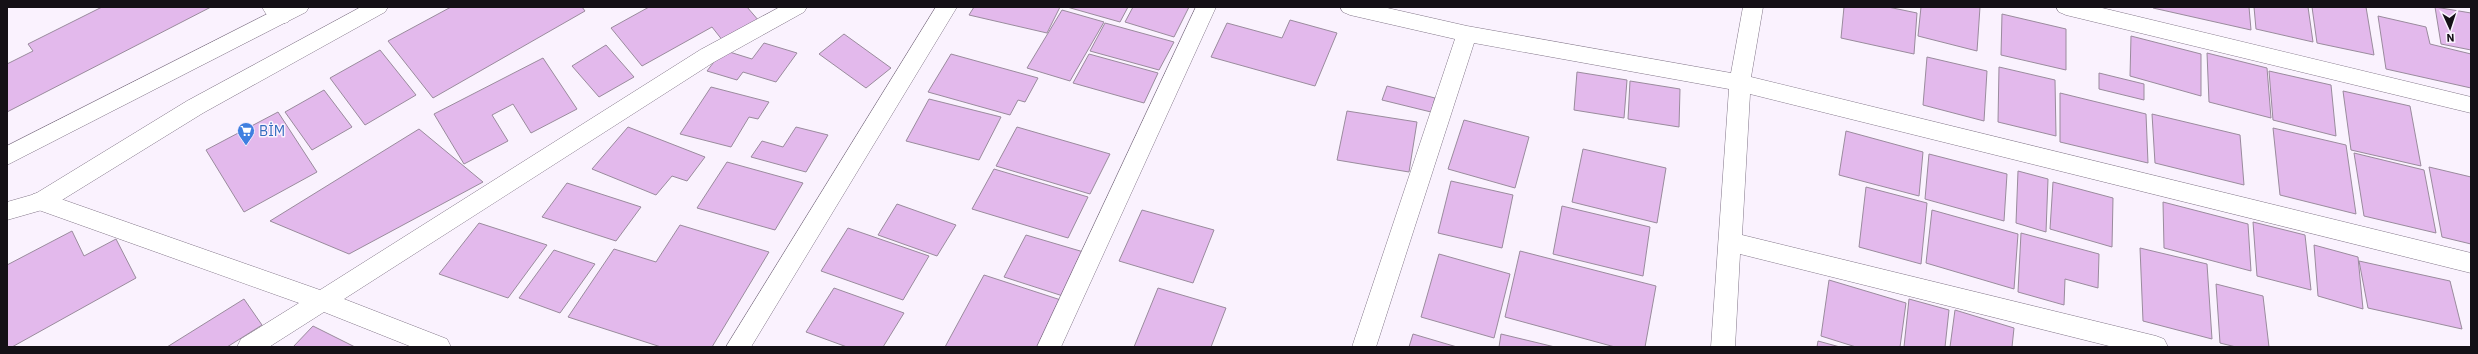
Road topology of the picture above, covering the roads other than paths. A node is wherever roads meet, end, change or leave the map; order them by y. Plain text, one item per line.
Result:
1 (299, 7) edge
2 (378, 7) edge
3 (797, 7) edge
4 (947, 7) edge
5 (1206, 7) edge
6 (1350, 7) edge
7 (1752, 7) edge
8 (2066, 7) edge
9 (276, 12) edge
10 (1467, 34) junction
11 (1740, 83) junction
12 (2471, 105) edge
13 (7, 156) edge
14 (41, 201) junction
15 (7, 211) edge
16 (1730, 242) junction
17 (2471, 263) edge
18 (320, 300) junction
19 (248, 347) edge
20 (439, 347) edge
21 (738, 347) edge
22 (1049, 347) edge
23 (1364, 347) edge
24 (1723, 347) edge
25 (2156, 347) edge

1 - 9 street
2 - 14 street
3 - 18 street
4 - 21 street
5 - 22 street
6 - 10 street
7 - 11 street
8 - 12 street
9 - 13 street
10 - 11 street
10 - 23 street
11 - 16 street
11 - 17 street
14 - 15 street
14 - 18 street
16 - 24 street
16 - 25 street
18 - 19 street
18 - 20 street

